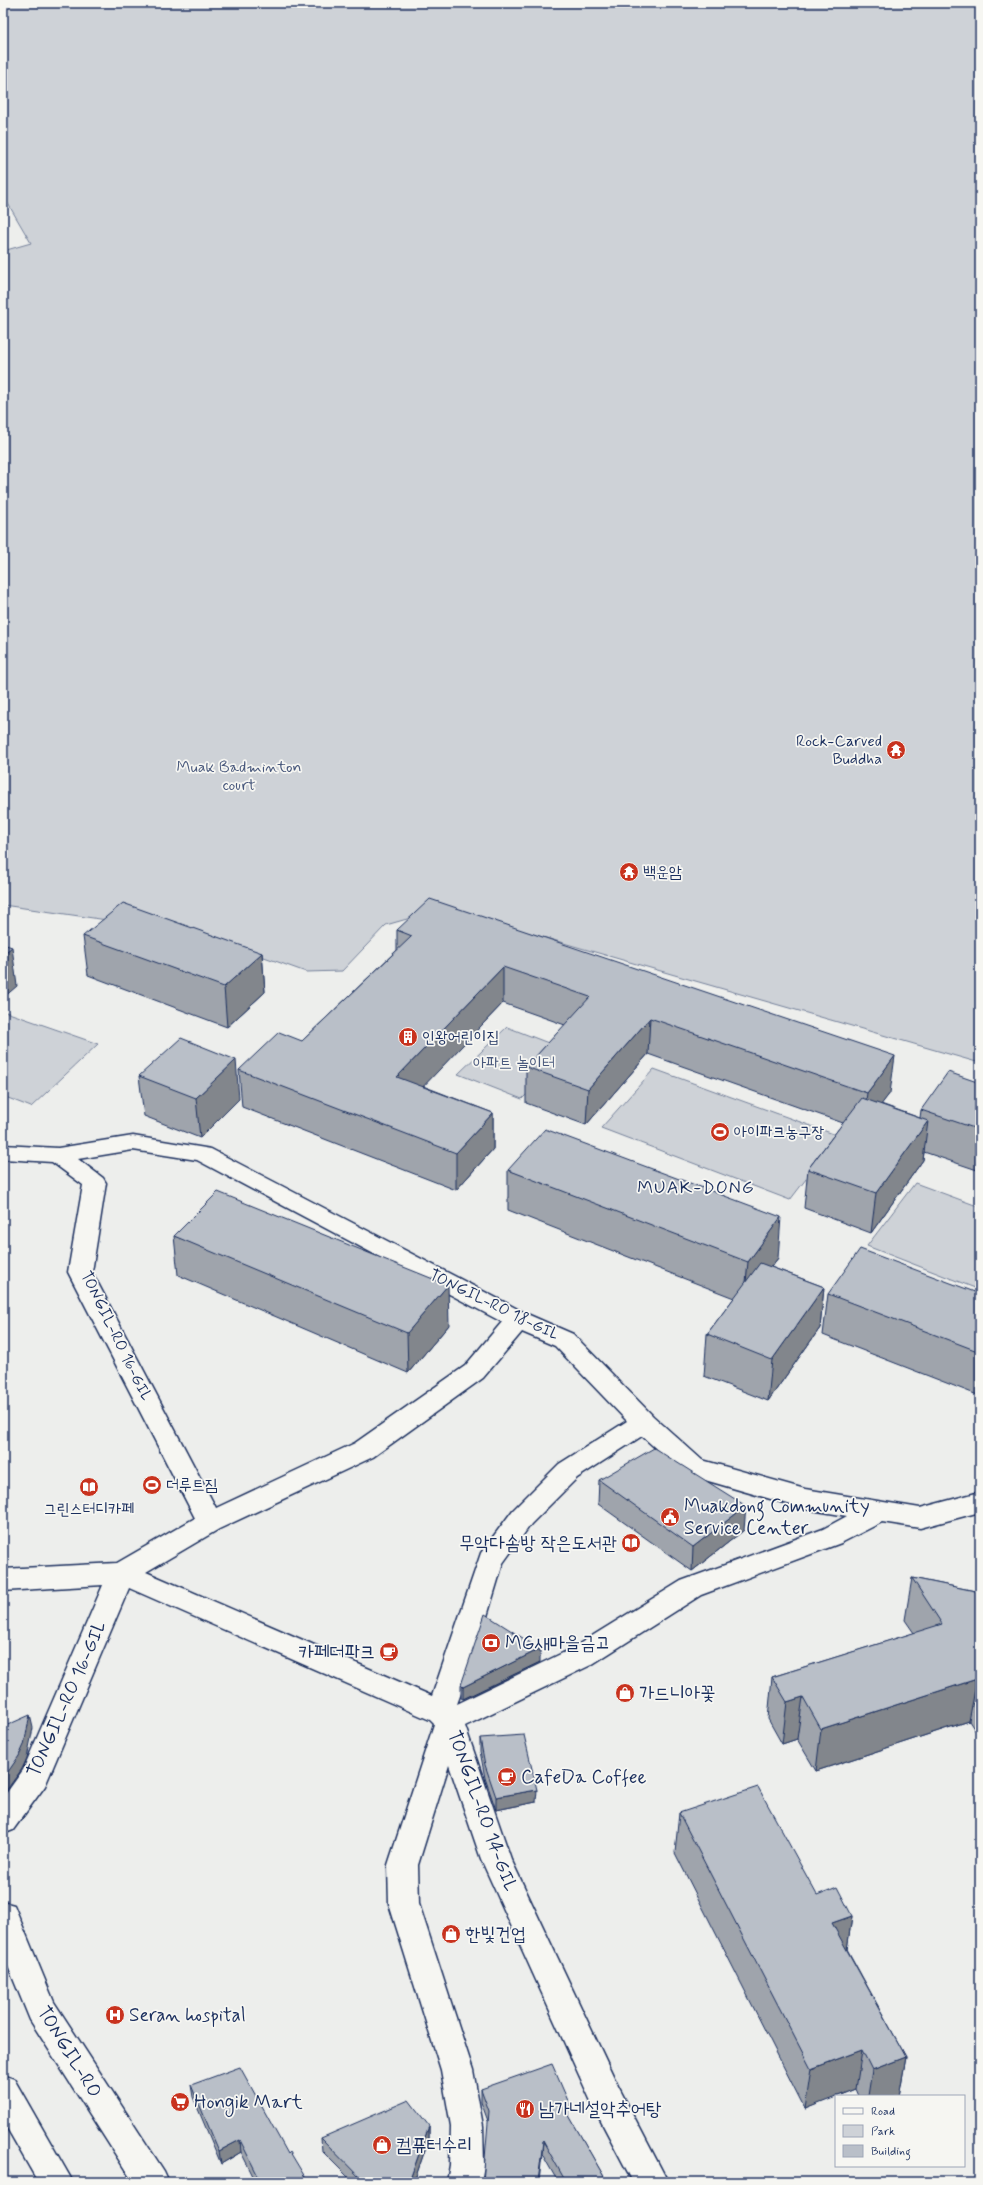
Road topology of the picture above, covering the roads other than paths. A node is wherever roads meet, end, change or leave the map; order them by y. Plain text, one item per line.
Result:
1 (3, 1152) edge
2 (58, 1155) junction
3 (518, 1320) junction
4 (644, 1423) junction
5 (980, 1502) edge
6 (879, 1511) junction
7 (210, 1522) junction
8 (122, 1573) junction
9 (3, 1580) edge
10 (445, 1717) junction
11 (3, 1821) edge
12 (3, 1914) edge
13 (3, 2090) edge
14 (56, 2182) edge
15 (152, 2182) edge
16 (464, 2182) edge
17 (650, 2182) edge

1 - 2 street, TONGIL-RO 18-GIL
2 - 3 street, TONGIL-RO 18-GIL
2 - 7 street, TONGIL-RO 16-GIL
3 - 4 street, TONGIL-RO 18-GIL
3 - 7 street
4 - 6 street, TONGIL-RO 18-GIL
4 - 10 street, TONGIL-RO 14-GIL
5 - 6 street, TONGIL-RO 18-GIL
6 - 10 street, TONGIL-RO 14-GIL
7 - 8 street
8 - 9 street
8 - 10 street
8 - 11 street, TONGIL-RO 16-GIL
10 - 16 street, TONGIL-RO 14-GIL
10 - 17 street, TONGIL-RO 14-GIL
12 - 15 street, TONGIL-RO
13 - 14 street

